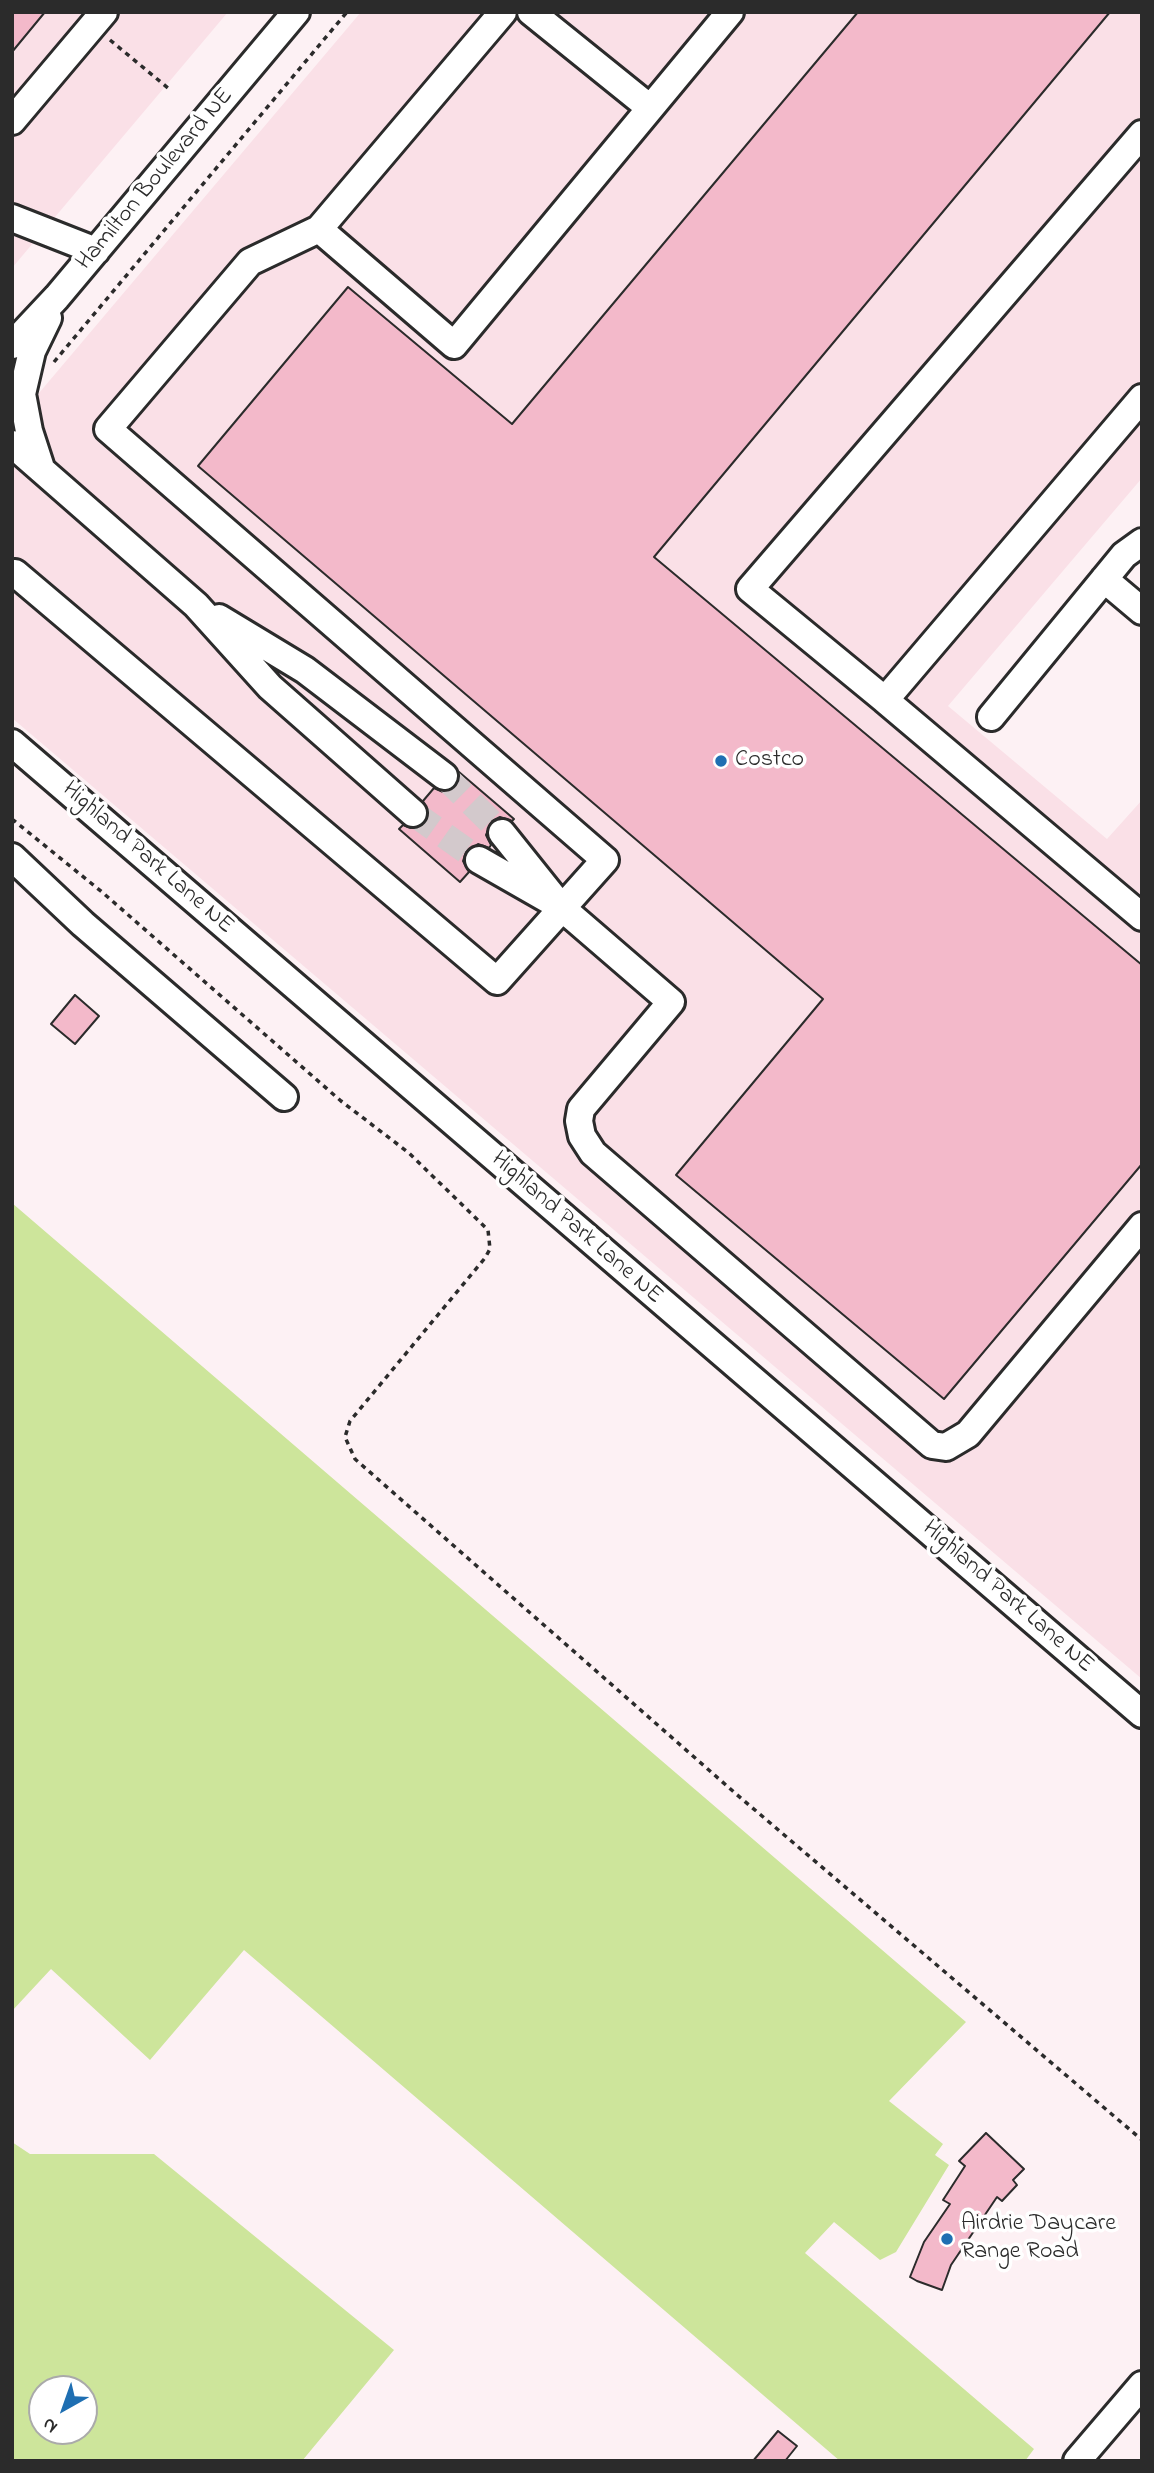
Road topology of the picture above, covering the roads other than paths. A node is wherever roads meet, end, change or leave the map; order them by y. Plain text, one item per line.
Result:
1 (296, 12) edge
2 (503, 12) edge
3 (531, 12) edge
4 (730, 12) edge
5 (98, 19) edge
6 (650, 108) junction
7 (12, 121) edge
8 (1138, 146) edge
9 (12, 197) edge
10 (12, 204) edge
11 (12, 218) edge
12 (319, 229) junction
13 (96, 251) junction
14 (57, 297) junction
15 (12, 345) edge
16 (1142, 398) edge
17 (12, 444) edge
18 (41, 470) junction
19 (1142, 542) edge
20 (15, 573) dead end
21 (1104, 579) junction
22 (196, 605) junction
23 (1142, 611) edge
24 (885, 700) junction
25 (991, 717) dead end
26 (12, 743) edge
27 (444, 776) tunnel mouth
28 (412, 813) tunnel mouth
29 (502, 832) tunnel mouth
30 (12, 856) edge
31 (479, 860) tunnel mouth
32 (562, 908) junction
33 (1142, 918) edge
34 (284, 1097) dead end
35 (1142, 1226) edge
36 (1142, 1714) edge
37 (1142, 2385) edge
38 (1077, 2461) edge

1 - 13 street, Hamilton Boulevard NE
2 - 12 street
3 - 6 street
4 - 6 street
5 - 7 street
6 - 12 street
8 - 24 street
9 - 10 street
11 - 13 street
12 - 32 street
13 - 14 street, Hamilton Boulevard NE
14 - 15 street, Hamilton Boulevard NE
14 - 18 street
16 - 24 street
17 - 18 street
18 - 22 street
19 - 21 street
20 - 32 street
21 - 23 street
21 - 25 street
22 - 27 street
22 - 28 street
24 - 33 street
26 - 36 street, Highland Park Lane NE
29 - 32 street
30 - 34 street
31 - 32 street
32 - 35 street
37 - 38 street

